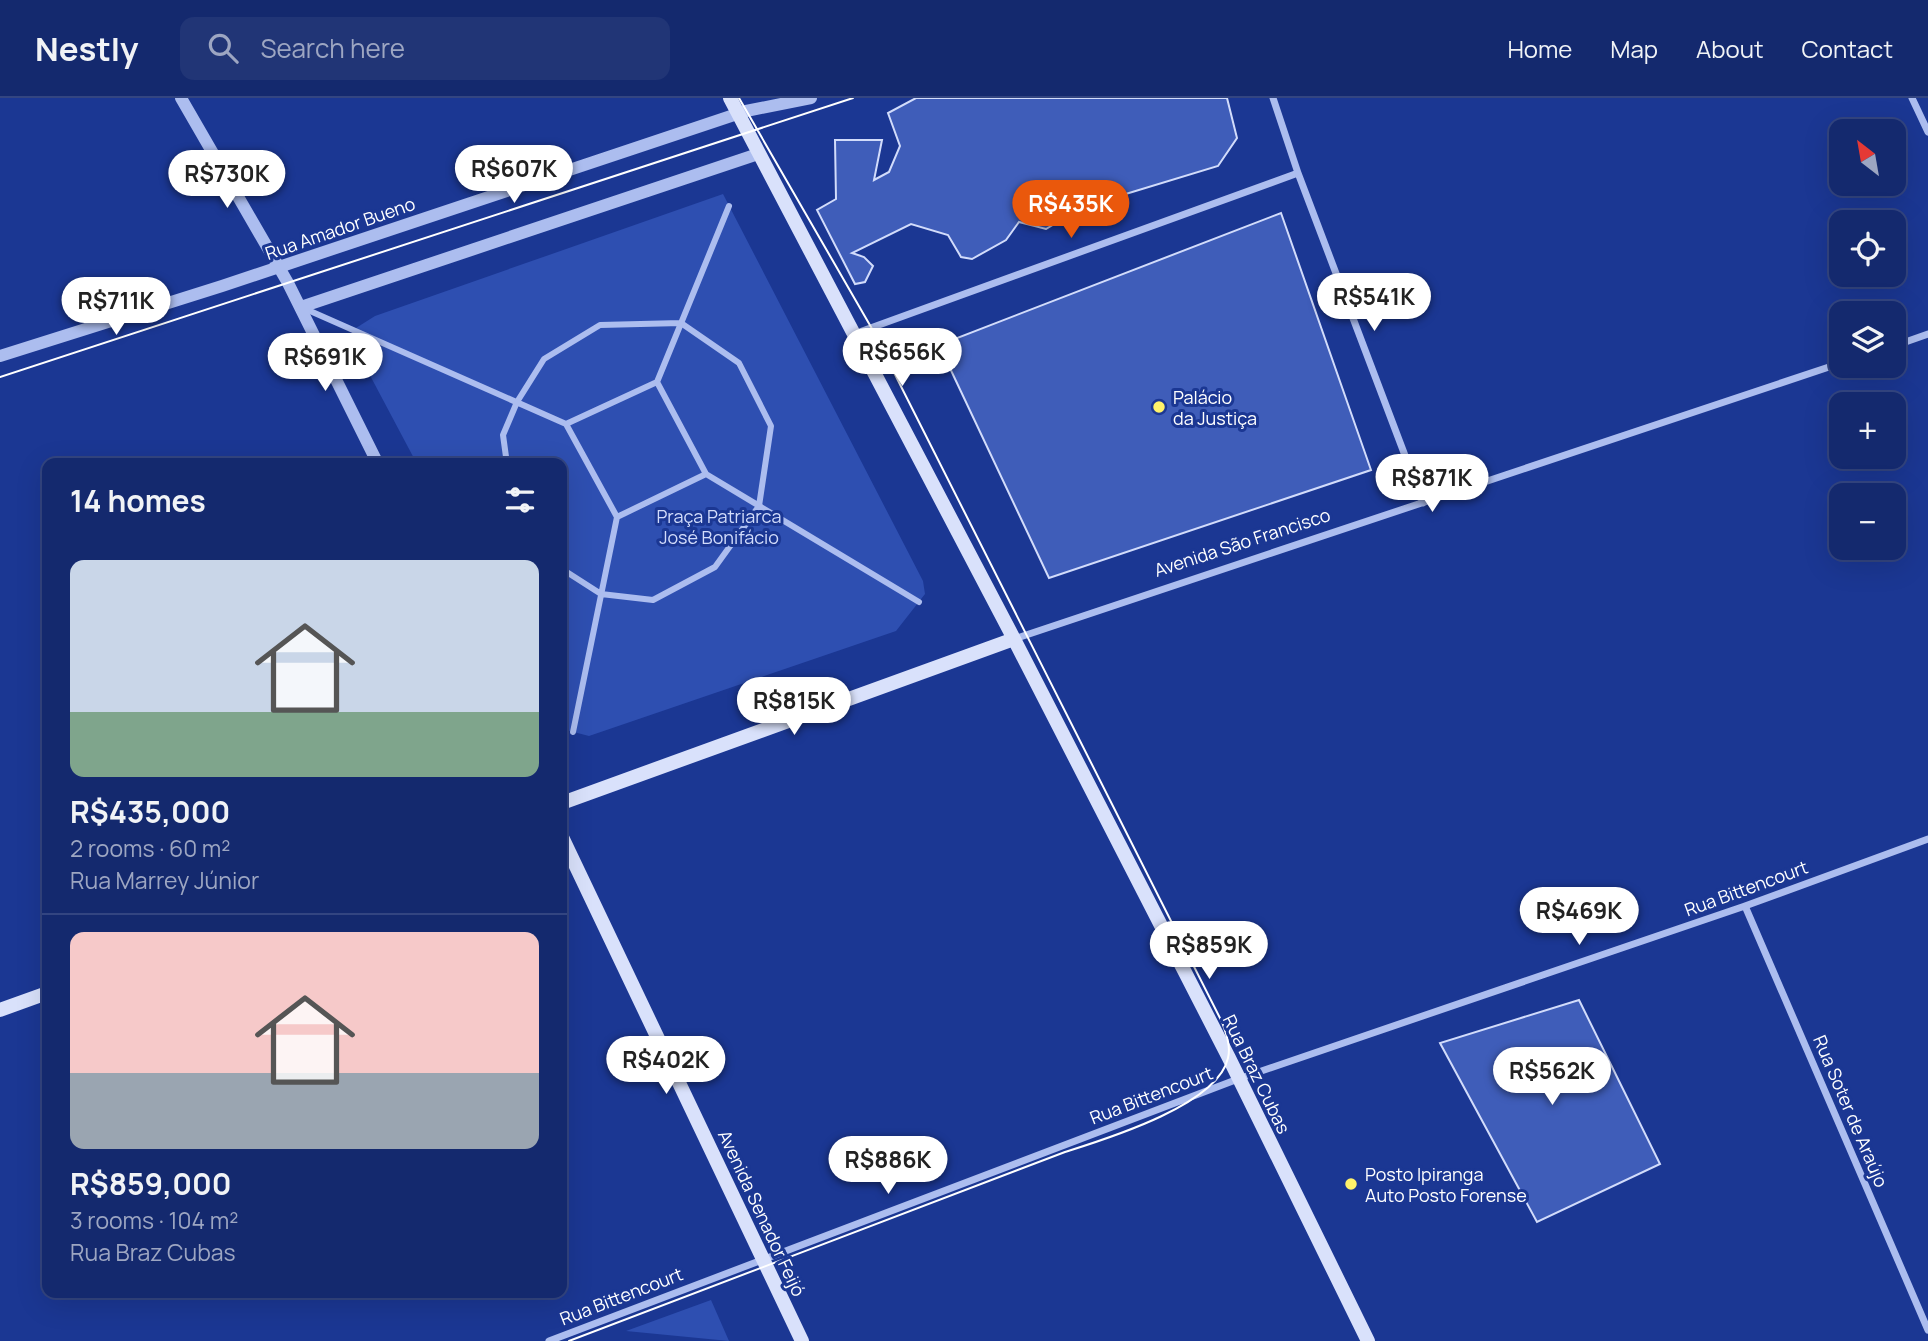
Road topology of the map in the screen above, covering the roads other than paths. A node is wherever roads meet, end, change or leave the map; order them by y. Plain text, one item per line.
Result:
1 (181, 98) edge
2 (730, 98) edge
3 (811, 98) edge
4 (1273, 98) edge
5 (1912, 98) edge
6 (739, 115) junction
7 (1928, 132) edge
8 (758, 154) junction
9 (1298, 173) junction
10 (729, 206) dead end
11 (279, 267) junction
12 (301, 307) junction
13 (681, 323) junction
14 (853, 334) junction
15 (1928, 334) edge
16 (1906, 342) edge
17 (0, 356) edge
18 (1829, 367) edge
19 (657, 382) junction
20 (517, 402) junction
21 (566, 424) junction
22 (375, 458) edge
23 (506, 458) edge
24 (706, 474) junction
25 (1423, 502) junction
26 (759, 506) junction
27 (617, 517) junction
28 (567, 572) edge
29 (601, 594) junction
30 (919, 602) dead end
31 (1014, 639) junction
32 (573, 732) dead end
33 (567, 801) edge
34 (1928, 839) edge
35 (567, 847) edge
36 (1745, 906) junction
37 (42, 995) edge
38 (0, 1010) edge
39 (1238, 1079) junction
40 (763, 1258) junction
41 (1928, 1329) edge
42 (549, 1341) edge
43 (802, 1341) edge
44 (1368, 1341) edge

1 - 11 street
2 - 6 main road
3 - 6 street, Rua Amador Bueno
4 - 9 street
5 - 7 street
6 - 8 main road
6 - 11 street, Rua Amador Bueno
8 - 12 street
8 - 14 main road
9 - 14 street
9 - 25 street
10 - 13 street
11 - 12 street
11 - 17 street, Rua Amador Bueno
12 - 20 street
12 - 22 street
13 - 19 street
13 - 20 street
13 - 26 street
14 - 31 main road
15 - 16 street
18 - 25 street, Avenida São Francisco
19 - 21 street
19 - 24 street
20 - 21 street
20 - 23 street
21 - 27 street
24 - 26 street
24 - 27 street
25 - 31 street, Avenida São Francisco
26 - 29 street
26 - 30 street
27 - 29 street
28 - 29 street
29 - 32 street
31 - 33 main road
31 - 39 main road, Rua Braz Cubas
34 - 36 street, Rua Bittencourt
35 - 40 main road, Avenida Senador Feijó
36 - 39 street, Rua Bittencourt
36 - 41 street, Rua Soter de Araújo
37 - 38 main road
39 - 40 street, Rua Bittencourt
39 - 44 main road, Rua Braz Cubas
40 - 42 street, Rua Bittencourt
40 - 43 main road, Avenida Senador Feijó

